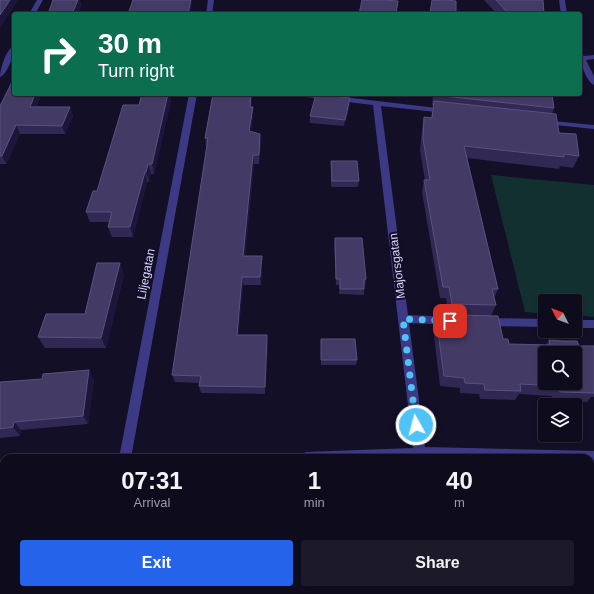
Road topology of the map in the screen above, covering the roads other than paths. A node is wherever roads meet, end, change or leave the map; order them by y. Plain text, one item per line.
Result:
1 (40, 0) edge
2 (211, 0) edge
3 (562, 0) edge
4 (33, 12) edge
5 (208, 12) edge
6 (564, 12) edge
7 (12, 52) edge
8 (582, 57) edge
9 (594, 57) edge
10 (582, 59) edge
11 (0, 75) edge
12 (594, 83) edge
13 (193, 96) edge
14 (316, 96) edge
15 (377, 103) junction
16 (452, 111) edge
17 (534, 120) edge
18 (594, 127) edge
19 (403, 319) junction
20 (538, 323) edge
21 (582, 324) edge
22 (594, 324) edge
23 (420, 453) junction
24 (126, 454) edge
25 (397, 454) edge
26 (512, 454) edge

1 - 4 street
2 - 5 street
3 - 6 street
7 - 11 street
8 - 9 street
10 - 12 street
13 - 24 street, Liljegatan
14 - 15 street
15 - 16 street
15 - 19 street, Majorsgatan
17 - 18 street
19 - 20 street
19 - 23 street, Majorsgatan
21 - 22 street
23 - 25 street
23 - 26 street

